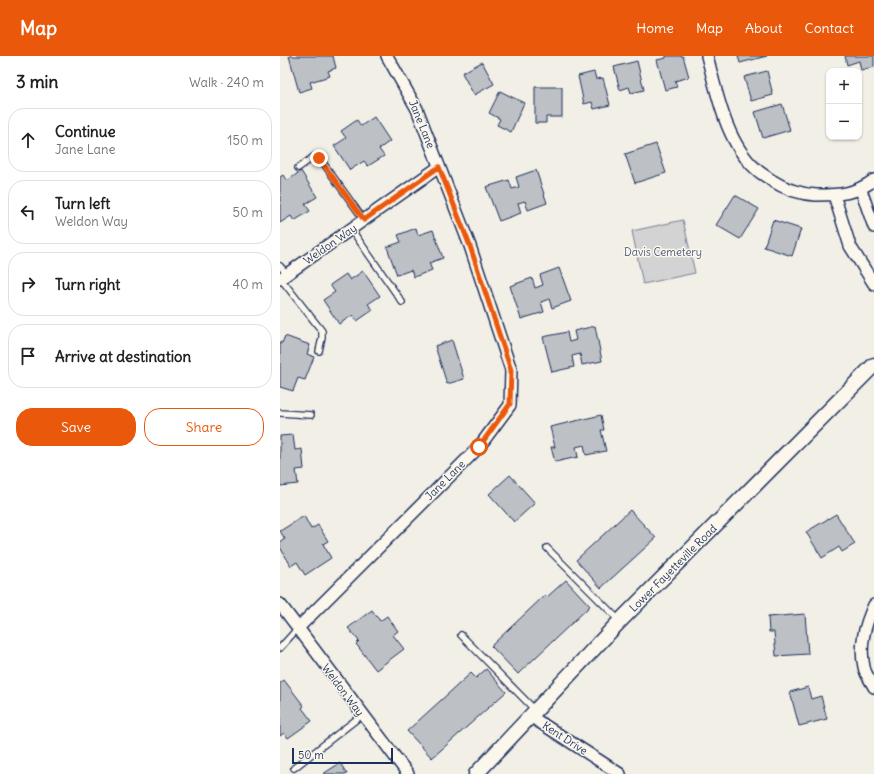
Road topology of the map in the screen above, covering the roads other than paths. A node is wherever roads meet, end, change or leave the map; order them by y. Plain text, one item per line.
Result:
1 (387, 56) edge
2 (707, 56) edge
3 (439, 167) junction
4 (298, 168) dead end
5 (874, 180) edge
6 (861, 190) junction
7 (834, 195) junction
8 (364, 220) junction
9 (874, 227) edge
10 (351, 229) junction
11 (282, 274) edge
12 (874, 284) edge
13 (402, 302) dead end
14 (318, 351) dead end
15 (874, 365) edge
16 (280, 413) edge
17 (311, 414) dead end
18 (547, 548) dead end
19 (280, 604) edge
20 (874, 605) edge
21 (620, 622) junction
22 (298, 628) junction
23 (461, 635) dead end
24 (280, 648) edge
25 (874, 687) edge
26 (533, 713) junction
27 (362, 715) junction
28 (294, 768) dead end
29 (408, 774) edge
30 (476, 774) edge
31 (620, 774) edge

1 - 3 street, Jane Lane
2 - 7 street
3 - 8 street, Weldon Way
3 - 22 street, Jane Lane
4 - 8 lane
5 - 6 street
6 - 7 street
6 - 9 street
7 - 12 street
8 - 10 street, Weldon Way
10 - 11 street, Weldon Way
10 - 13 lane
11 - 14 lane
15 - 21 street, Lower Fayetteville Road
16 - 17 lane
18 - 21 lane
19 - 22 street, Weldon Way
20 - 25 street
21 - 26 street, Lower Fayetteville Road
22 - 24 lane
22 - 27 street, Weldon Way
23 - 26 lane
26 - 30 street, Lower Fayetteville Road
26 - 31 street, Kent Drive
27 - 28 lane
27 - 29 street, Weldon Way

